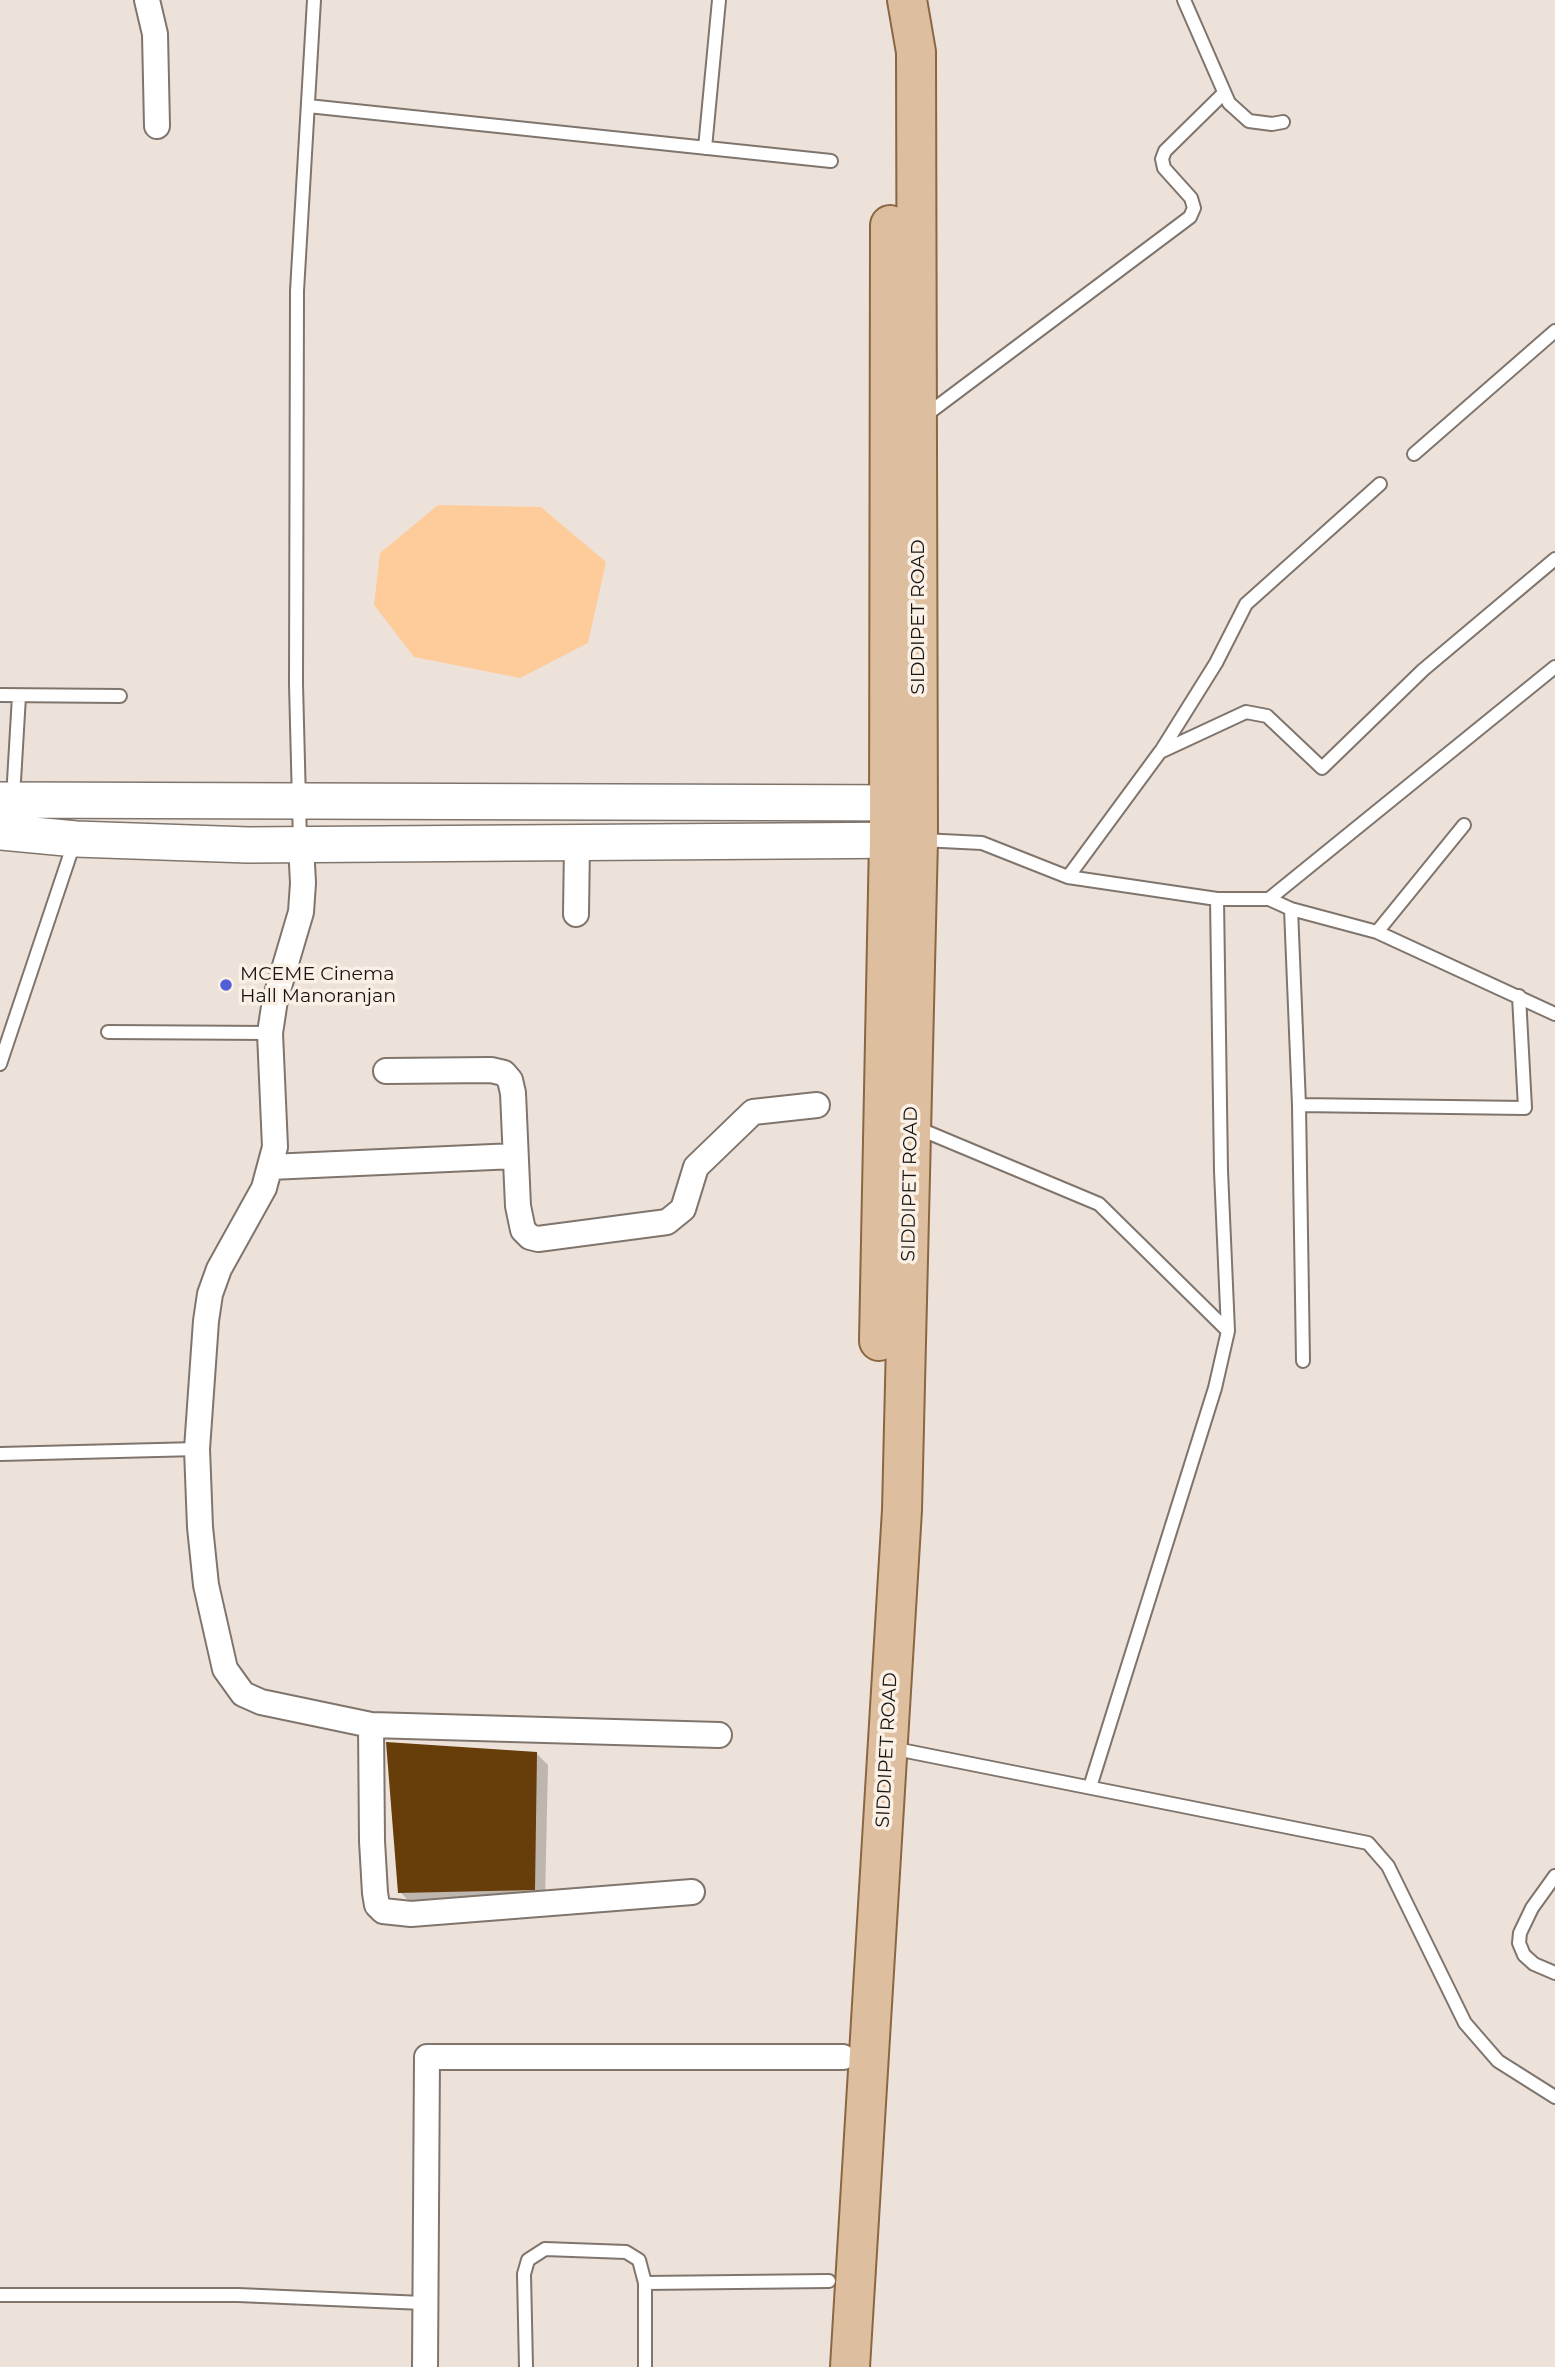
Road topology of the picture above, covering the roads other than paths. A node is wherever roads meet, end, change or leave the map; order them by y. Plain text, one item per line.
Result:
1 (146, 0) edge
2 (314, 0) edge
3 (719, 0) edge
4 (880, 0) edge
5 (907, 0) edge
6 (1184, 0) edge
7 (1224, 93) junction
8 (308, 106) junction
9 (1283, 122) dead end
10 (157, 126) dead end
11 (705, 148) junction
12 (831, 161) dead end
13 (1555, 331) edge
14 (917, 422) junction
15 (1413, 454) dead end
16 (1380, 484) dead end
17 (1555, 559) edge
18 (1555, 667) edge
19 (0, 695) edge
20 (19, 696) junction
21 (120, 696) dead end
22 (1160, 752) junction
23 (7, 790) edge
24 (300, 801) junction
25 (442, 801) junction
26 (610, 802) junction
27 (904, 803) junction
28 (1464, 825) dead end
29 (0, 832) edge
30 (76, 839) junction
31 (904, 840) junction
32 (593, 843) junction
33 (444, 844) junction
34 (301, 845) junction
35 (1069, 877) junction
36 (1217, 899) junction
37 (1269, 900) junction
38 (1291, 909) junction
39 (576, 914) dead end
40 (1377, 932) junction
41 (1519, 996) junction
42 (1555, 1014) edge
43 (108, 1032) dead end
44 (270, 1033) junction
45 (0, 1064) edge
46 (386, 1071) dead end
47 (1299, 1104) junction
48 (817, 1105) dead end
49 (911, 1126) junction
50 (515, 1156) junction
51 (270, 1167) junction
52 (1228, 1331) junction
53 (1303, 1361) dead end
54 (197, 1449) junction
55 (0, 1454) edge
56 (371, 1725) junction
57 (719, 1734) dead end
58 (888, 1747) junction
59 (1090, 1787) junction
60 (1555, 1876) edge
61 (692, 1892) dead end
62 (1555, 1973) edge
63 (843, 2057) junction
64 (1555, 2097) edge
65 (829, 2281) junction
66 (645, 2283) junction
67 (0, 2295) edge
68 (423, 2303) junction
69 (425, 2367) edge
70 (526, 2367) edge
71 (645, 2367) edge
72 (824, 2367) edge
73 (850, 2367) edge

1 - 10 street
2 - 8 lane
3 - 11 lane
4 - 27 main road, SIDDIPET ROAD
5 - 14 main road, SIDDIPET ROAD
6 - 7 lane
7 - 9 lane
7 - 14 lane
8 - 11 lane
8 - 24 lane
11 - 12 lane
13 - 15 lane
14 - 27 main road, SIDDIPET ROAD
16 - 22 lane
17 - 22 lane
18 - 37 lane
19 - 20 lane
20 - 21 lane
20 - 23 lane
22 - 35 lane
23 - 24 street
24 - 25 street
24 - 34 lane
25 - 26 street
25 - 33 street
26 - 27 street
26 - 32 street
27 - 31 main road, SIDDIPET ROAD
28 - 40 lane
29 - 30 street
30 - 34 street
30 - 45 lane
31 - 32 street
31 - 35 lane
31 - 49 main road, SIDDIPET ROAD
31 - 63 main road, SIDDIPET ROAD
32 - 33 street
32 - 39 street
33 - 34 street
34 - 44 street
35 - 36 lane
36 - 37 lane
36 - 52 lane
37 - 38 lane
38 - 40 lane
38 - 47 lane
40 - 41 lane
41 - 42 lane
41 - 47 lane
43 - 44 lane
44 - 51 street
46 - 50 street
47 - 53 lane
48 - 50 street
49 - 52 lane
49 - 58 main road, SIDDIPET ROAD
50 - 51 street
51 - 54 street
52 - 59 lane
54 - 55 lane
54 - 56 street
56 - 57 street
56 - 61 street
58 - 59 lane
58 - 73 main road, SIDDIPET ROAD
59 - 64 lane
60 - 62 lane
63 - 65 main road, SIDDIPET ROAD
63 - 68 street
65 - 66 lane
65 - 72 main road, SIDDIPET ROAD
66 - 70 lane
66 - 71 lane
67 - 68 lane
68 - 69 street

